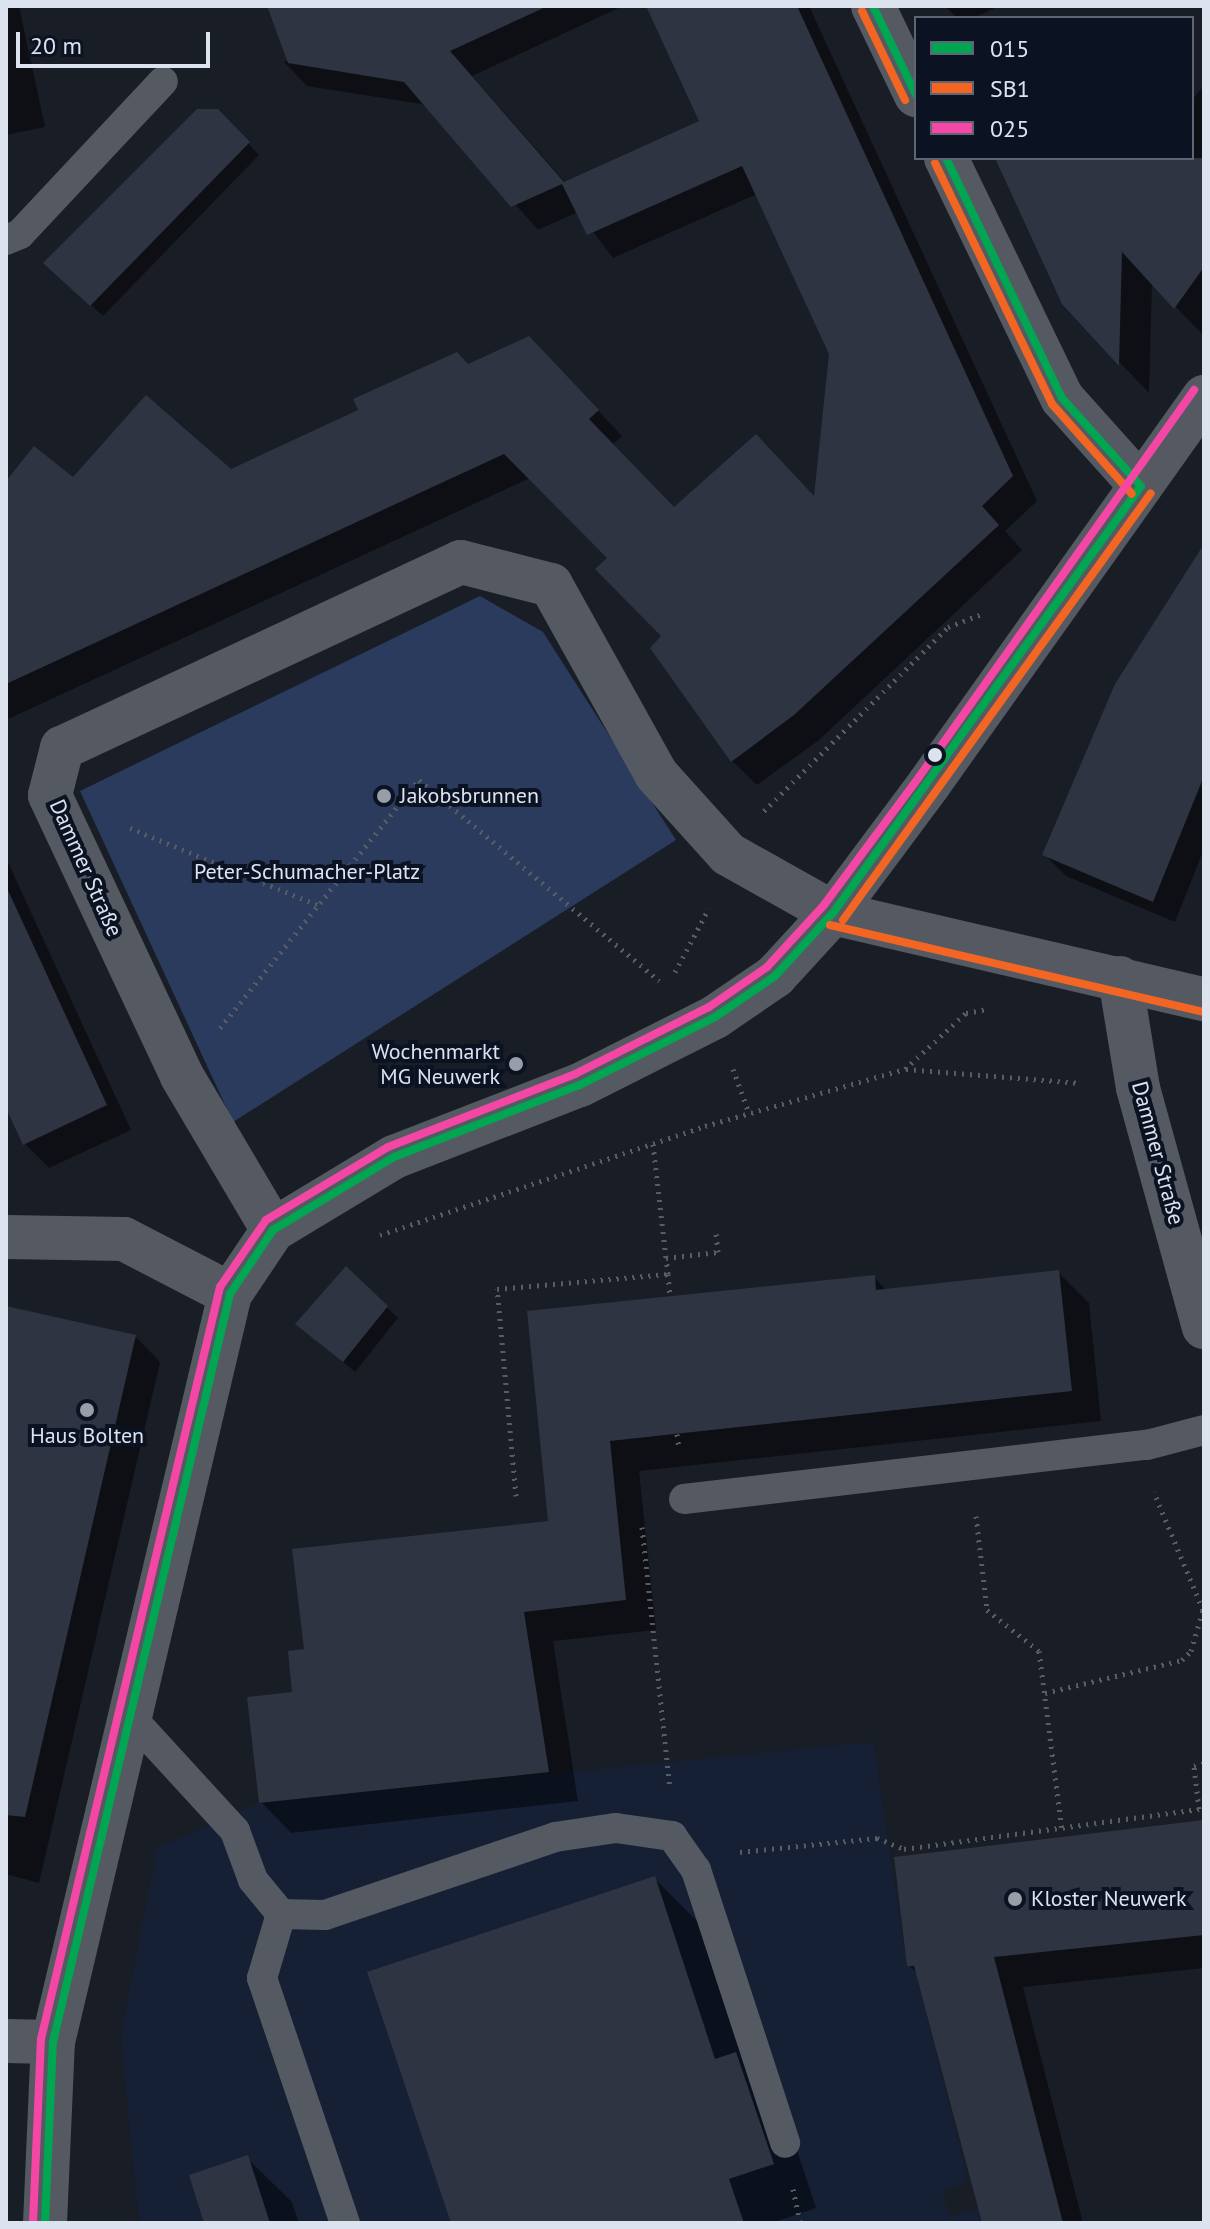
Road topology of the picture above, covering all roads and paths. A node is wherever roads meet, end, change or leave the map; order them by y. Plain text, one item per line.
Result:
1 (873, 6) edge
2 (163, 81) dead end
3 (914, 91) edge
4 (947, 160) edge
5 (6, 240) edge
6 (1204, 397) edge
7 (1141, 486) junction
8 (987, 612) dead end
9 (50, 795) junction
10 (728, 854) junction
11 (318, 905) junction
12 (833, 913) junction
13 (1120, 978) junction
14 (1204, 999) edge
15 (1003, 1006) dead end
16 (905, 1069) junction
17 (182, 1076) junction
18 (1138, 1088) junction
19 (653, 1144) junction
20 (273, 1230) junction
21 (716, 1232) dead end
22 (6, 1237) edge
23 (375, 1237) dead end
24 (666, 1258) junction
25 (668, 1274) junction
26 (230, 1294) junction
27 (670, 1297) dead end
28 (1204, 1327) edge
29 (1204, 1430) edge
30 (677, 1434) dead end
31 (680, 1462) dead end
32 (1146, 1485) dead end
33 (516, 1496) dead end
34 (684, 1499) dead end
35 (982, 1506) dead end
36 (640, 1513) dead end
37 (1045, 1693) junction
38 (127, 1713) junction
39 (1204, 1763) edge
40 (670, 1785) dead end
41 (1062, 1831) junction
42 (744, 1851) dead end
43 (281, 1914) junction
44 (6, 2041) edge
45 (53, 2042) junction
46 (785, 2143) dead end
47 (45, 2223) edge
48 (345, 2223) edge

1 - 3 street
2 - 5 lane
4 - 7 street
6 - 7 street
7 - 12 street
8 - 10 path
9 - 10 street, Dammer Straße
9 - 11 path
9 - 17 street, Dammer Straße
10 - 11 path
10 - 12 street, Dammer Straße
11 - 17 path
12 - 13 street, Dammer Straße
12 - 20 street
13 - 14 street, Dammer Straße
13 - 18 street, Dammer Straße
15 - 16 path
16 - 18 path
16 - 19 path
17 - 20 street, Dammer Straße
18 - 28 street, Dammer Straße
19 - 23 path
19 - 24 path
20 - 26 street
21 - 24 path
22 - 26 street
24 - 25 path
25 - 27 path
25 - 33 path
26 - 38 street
29 - 34 lane
30 - 31 path
32 - 37 path
35 - 37 path
36 - 40 path
37 - 41 path
38 - 43 lane
38 - 45 street
39 - 41 path
41 - 42 path
43 - 46 lane
43 - 48 lane
44 - 45 street
45 - 47 street

